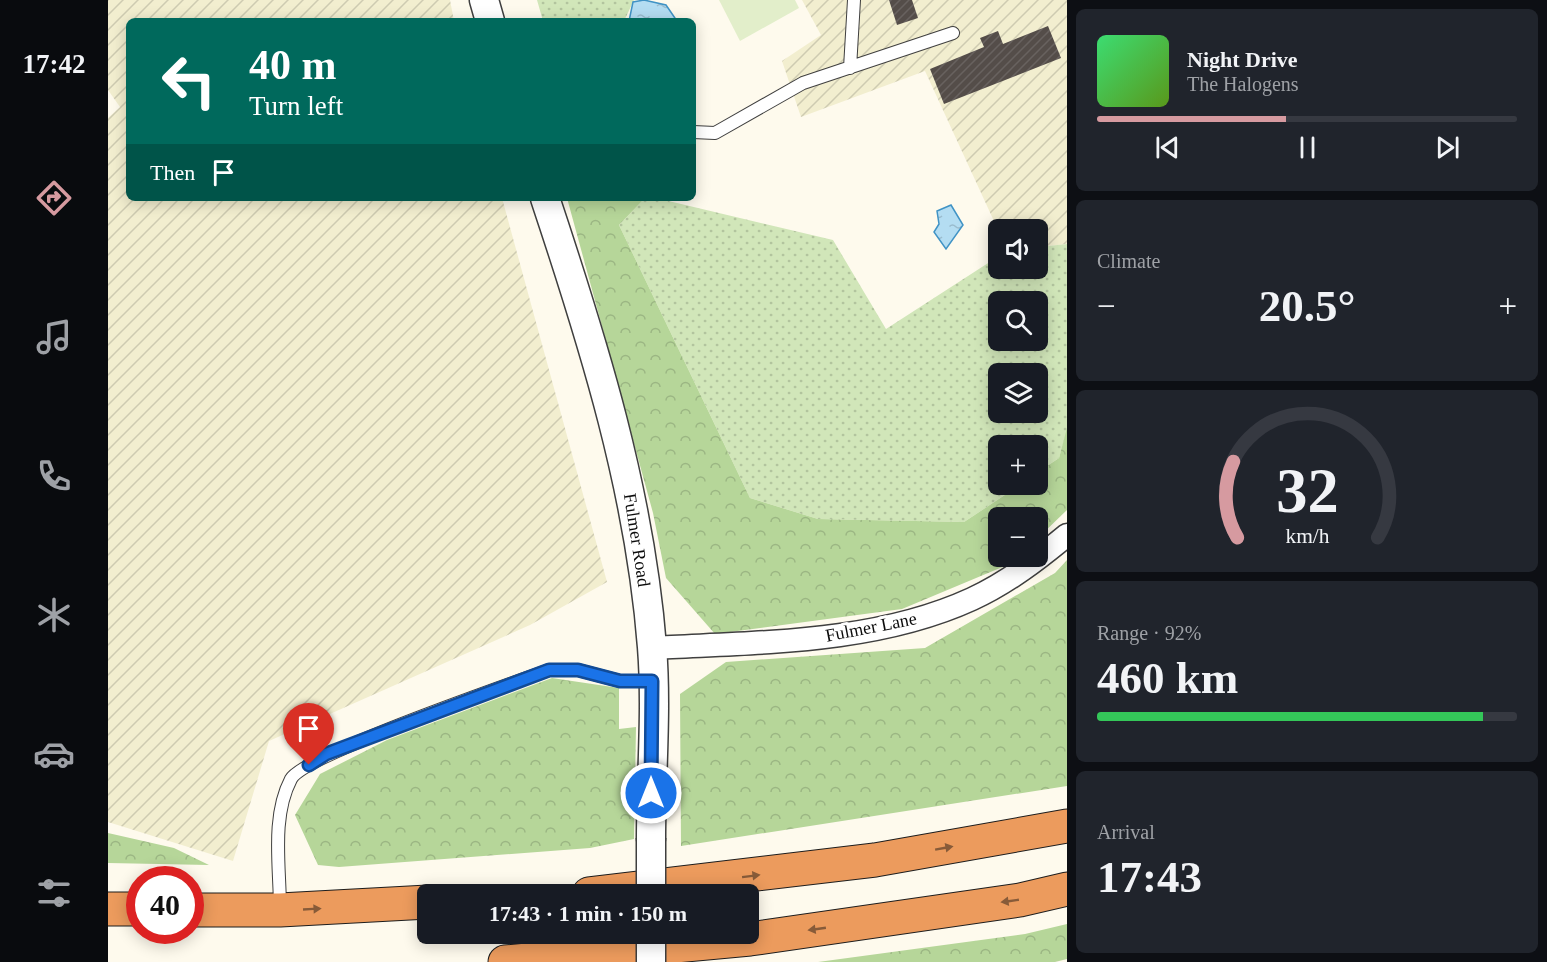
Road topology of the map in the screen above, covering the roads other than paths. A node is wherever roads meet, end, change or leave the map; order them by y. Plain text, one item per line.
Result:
1 (484, 0) edge
2 (854, 0) edge
3 (489, 18) edge
4 (953, 33) dead end
5 (850, 68) junction
6 (696, 132) edge
7 (546, 201) edge
8 (1067, 535) edge
9 (652, 648) junction
10 (652, 681) junction
11 (1067, 826) edge
12 (651, 884) edge
13 (673, 884) edge
14 (1067, 889) edge
15 (417, 903) edge
16 (108, 909) edge
17 (126, 909) edge
18 (204, 910) edge
19 (280, 910) junction
20 (651, 944) edge
21 (506, 962) edge
22 (651, 962) edge

1 - 3 street
2 - 5 lane
4 - 5 lane
5 - 6 lane
7 - 9 street, Fulmer Road
8 - 9 street, Fulmer Lane
9 - 10 street, Fulmer Road
10 - 12 street, Fulmer Road, bridge
10 - 19 lane
13 -> 11 highway
14 -> 21 highway
19 -> 15 highway
16 - 17 highway
18 - 19 highway
20 - 22 street, bridge

